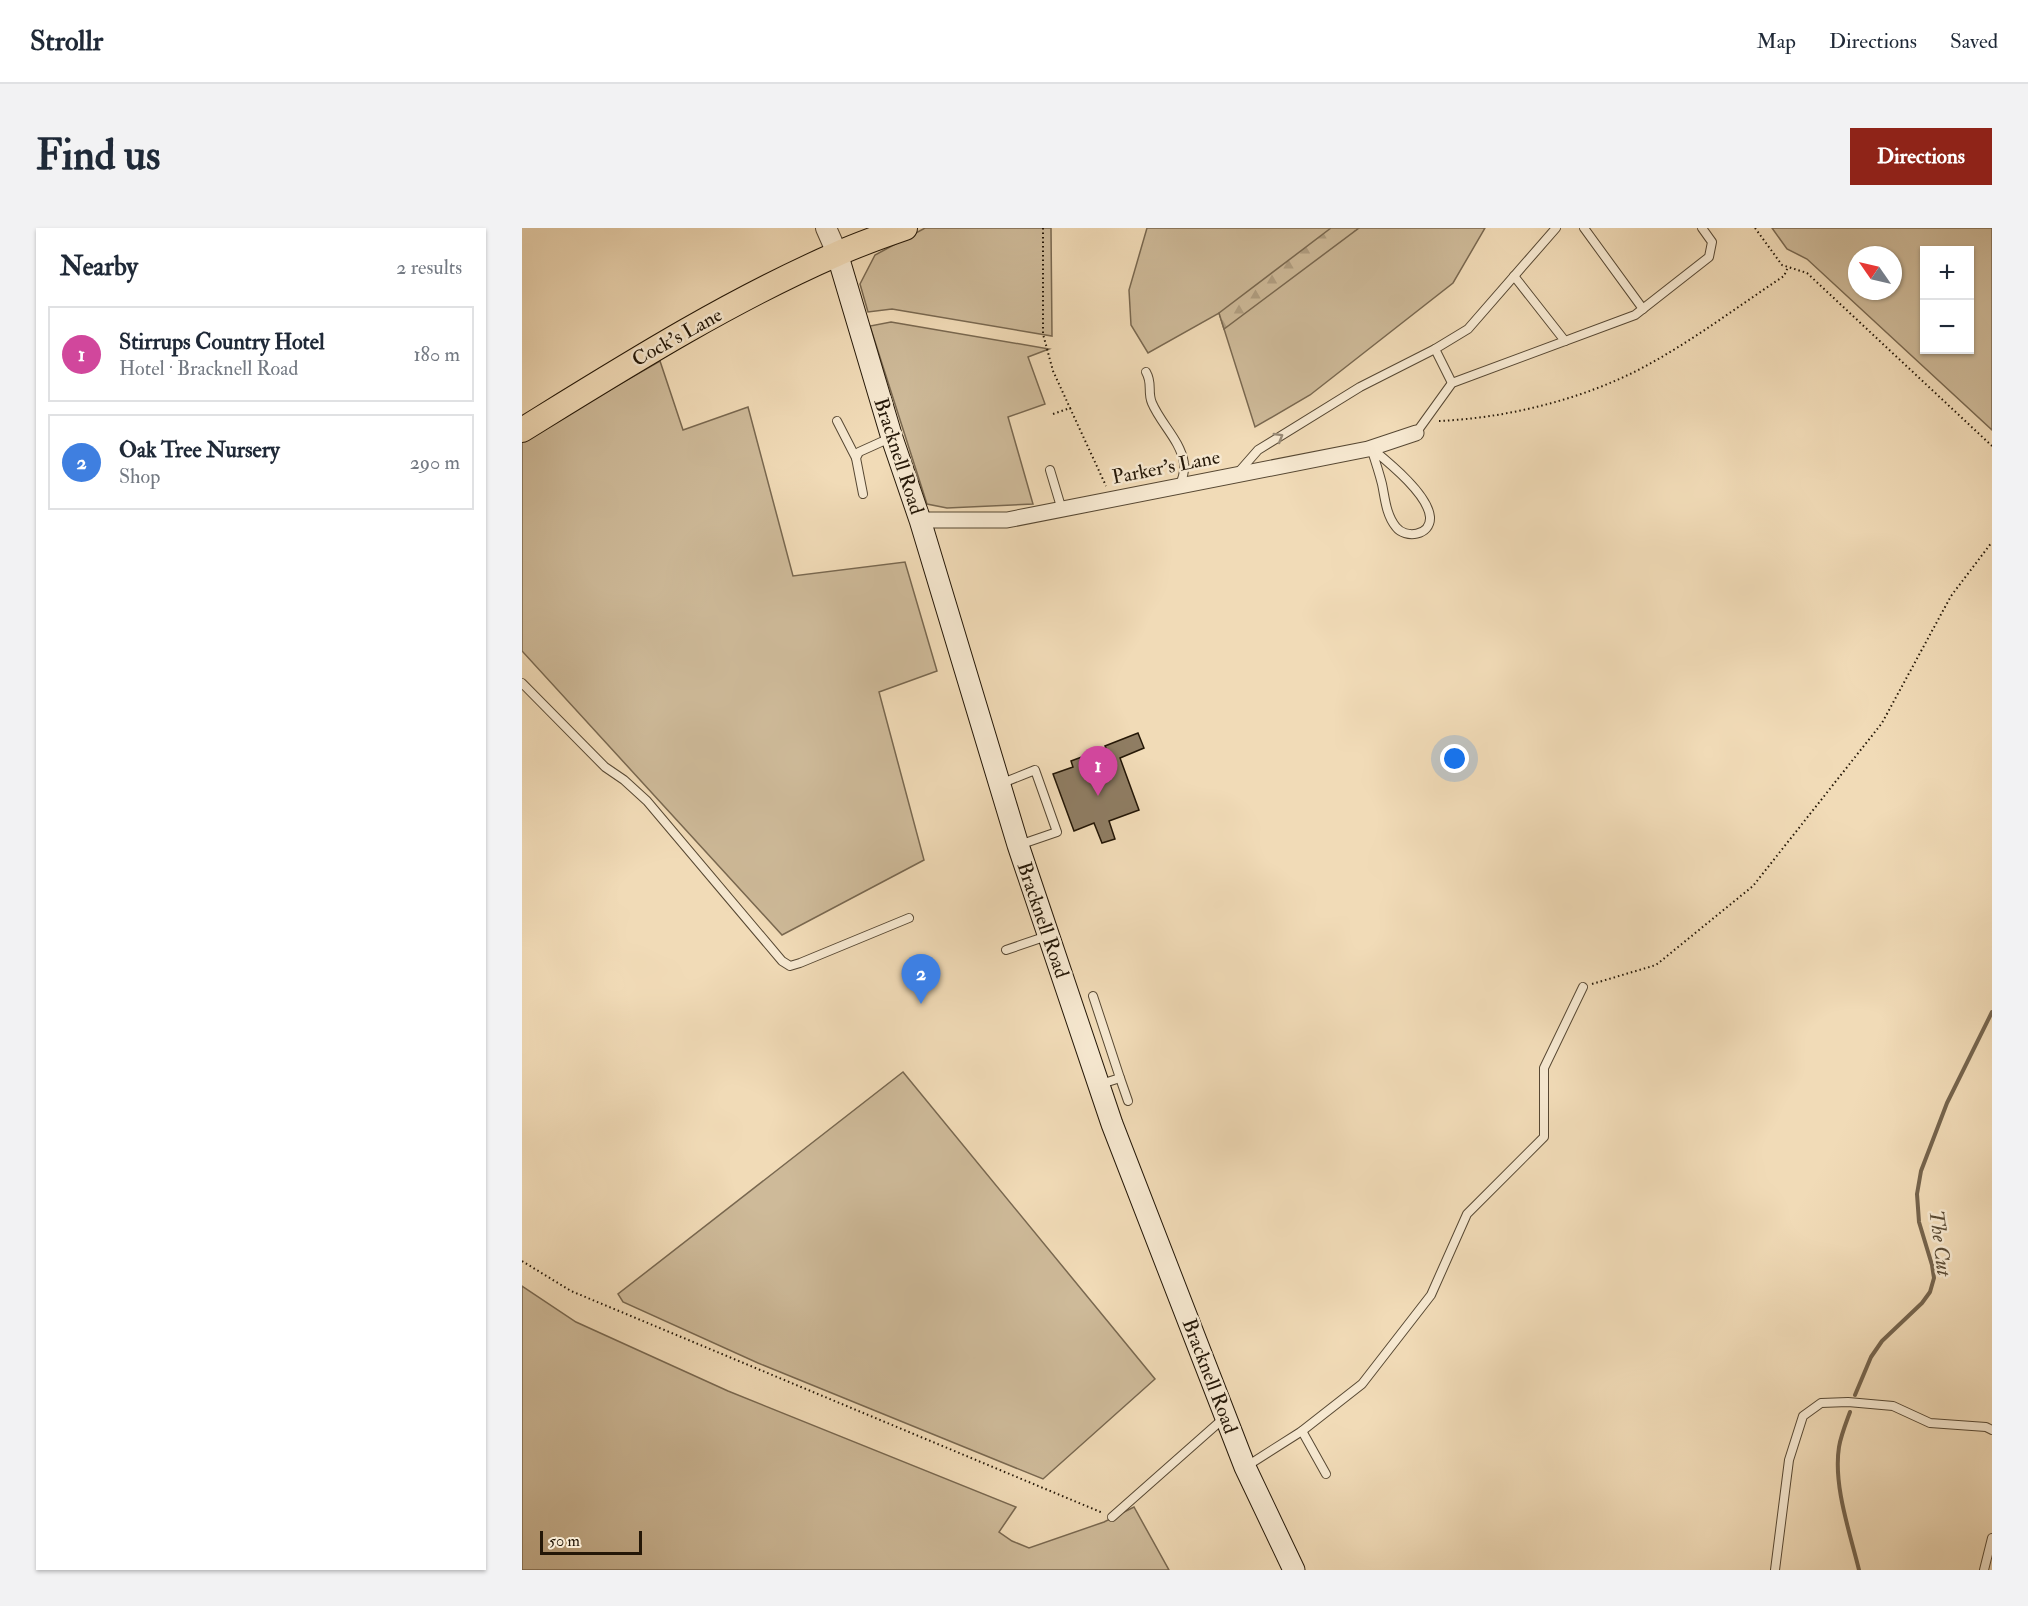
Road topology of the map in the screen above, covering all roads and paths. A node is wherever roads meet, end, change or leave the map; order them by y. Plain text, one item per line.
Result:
1 (826, 228) edge
2 (905, 228) edge
3 (1043, 228) edge
4 (1556, 228) edge
5 (1584, 228) edge
6 (1702, 228) edge
7 (1755, 228) edge
8 (837, 253) junction
9 (1788, 267) junction
10 (1514, 276) junction
11 (1643, 309) junction
12 (1565, 342) junction
13 (1435, 349) junction
14 (1146, 372) dead end
15 (1452, 383) junction
16 (1070, 408) junction
17 (1053, 414) dead end
18 (837, 421) dead end
19 (1420, 427) junction
20 (522, 430) edge
21 (892, 438) junction
22 (1992, 446) edge
23 (1371, 448) junction
24 (856, 458) junction
25 (1050, 470) dead end
26 (1236, 475) junction
27 (1180, 486) junction
28 (863, 494) dead end
29 (1113, 499) junction
30 (1062, 510) junction
31 (920, 520) junction
32 (1992, 542) edge
33 (522, 683) edge
34 (999, 784) junction
35 (1018, 845) junction
36 (909, 918) dead end
37 (1049, 935) junction
38 (1006, 950) dead end
39 (1583, 987) joint
40 (1093, 996) dead end
41 (1120, 1078) junction
42 (1099, 1084) junction
43 (1128, 1101) dead end
44 (522, 1261) edge
45 (1226, 1418) junction
46 (1992, 1430) edge
47 (1302, 1431) junction
48 (1245, 1467) junction
49 (1326, 1474) dead end
50 (1112, 1516) joint
51 (1992, 1538) edge
52 (1294, 1570) edge
53 (1775, 1570) edge
54 (1984, 1570) edge

1 - 8 street
2 - 8 main road, Cock's Lane
3 - 16 path
4 - 10 lane
5 - 11 lane
6 - 11 lane
7 - 9 path
8 - 20 main road, Cock's Lane
8 - 21 main road, Bracknell Road
9 - 19 path
9 - 22 path
10 - 12 lane
10 - 13 lane
11 - 12 lane
12 - 15 lane
13 - 15 lane
26 -> 13 lane
14 - 27 lane
15 - 19 lane
16 - 17 path
16 - 29 path
18 - 24 lane
19 - 23 street, Parker's Lane
21 - 24 lane
21 - 31 main road, Bracknell Road
23 - 23 lane
23 - 26 street, Parker's Lane
24 - 28 lane
25 - 30 lane
26 - 27 street, Parker's Lane
27 - 29 street, Parker's Lane
29 - 30 street, Parker's Lane
30 - 31 street, Parker's Lane
31 - 34 main road, Bracknell Road
32 - 39 path
33 - 36 lane
34 - 35 main road, Bracknell Road
34 - 35 lane
35 - 37 main road, Bracknell Road
37 - 38 lane
37 - 42 main road, Bracknell Road
39 - 47 lane
40 - 41 lane
41 - 42 lane
41 - 43 lane
42 - 45 main road, Bracknell Road
44 - 50 path
45 - 48 main road, Bracknell Road
45 - 50 lane
46 - 53 lane
47 - 48 lane
47 - 49 lane
48 - 52 main road, Bracknell Road
51 - 54 lane

